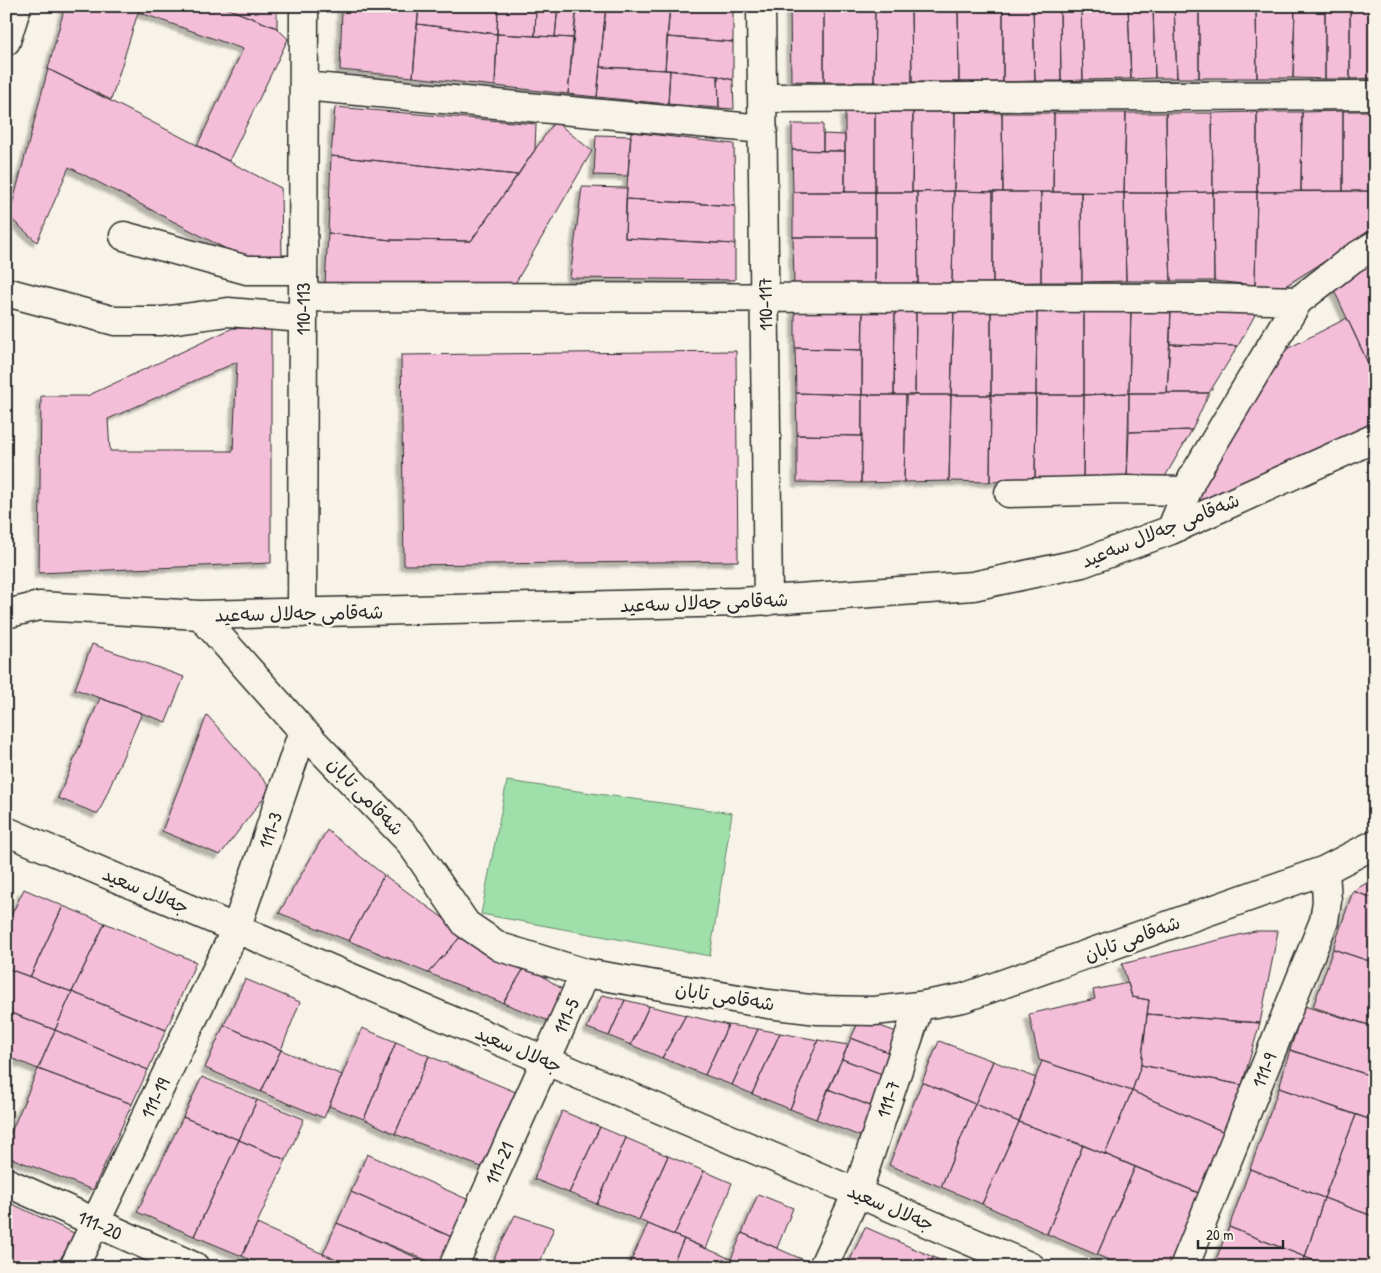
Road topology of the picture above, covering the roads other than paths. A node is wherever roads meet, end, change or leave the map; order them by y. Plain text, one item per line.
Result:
1 (18, 6) edge
2 (304, 6) edge
3 (761, 6) edge
4 (6, 42) edge
5 (304, 86) junction
6 (1375, 95) edge
7 (762, 98) junction
8 (762, 129) junction
9 (124, 236) dead end
10 (1375, 245) edge
11 (6, 292) edge
12 (303, 295) junction
13 (764, 297) junction
14 (1298, 301) junction
15 (1375, 438) edge
16 (1187, 491) junction
17 (1009, 493) dead end
18 (1171, 530) junction
19 (768, 601) junction
20 (302, 613) junction
21 (6, 614) edge
22 (200, 615) junction
23 (303, 730) junction
24 (6, 830) edge
25 (1375, 844) edge
26 (1325, 870) junction
27 (236, 928) junction
28 (585, 973) junction
29 (919, 1006) junction
30 (546, 1060) junction
31 (6, 1182) edge
32 (857, 1192) junction
33 (95, 1224) junction
34 (74, 1267) edge
35 (195, 1267) edge
36 (453, 1267) edge
37 (823, 1267) edge
38 (1031, 1267) edge
39 (1184, 1267) edge

1 - 4 street
2 - 5 street, 110-113
3 - 7 street, 110-117
5 - 8 street
5 - 12 street, 110-113
6 - 7 street
7 - 8 street, 110-117
8 - 13 street, 110-117
9 - 12 street
10 - 14 street
11 - 12 street
12 - 13 street
12 - 20 street, 110-113
13 - 14 street
13 - 19 street, 110-117
14 - 16 street
15 - 18 street, شەقامی جەلال سەعید
16 - 17 street
16 - 18 street
18 - 19 street, شەقامی جەلال سەعید
19 - 20 street, شەقامی جەلال سەعید
20 - 22 street, شەقامی جەلال سەعید
21 - 22 street, شەقامی جەلال سەعید
22 - 23 street, شەقامی تابان
23 - 27 street, 111-3
23 - 28 street, شەقامی تابان
24 - 27 street, جه‌لال سعید
25 - 26 street, شەقامی تابان
26 - 29 street, شەقامی تابان
26 - 39 street, 111-9
27 - 30 street, جه‌لال سعید
27 - 33 street, 111-19
28 - 29 street, شەقامی تابان
28 - 30 street, 111-5
29 - 32 street, 111-7
30 - 32 street, جه‌لال سعید
30 - 36 street, 111-21
31 - 33 street, 111-20
32 - 37 street, 111-7
32 - 38 street, جه‌لال سعید
33 - 34 street, 111-19
33 - 35 street, 111-20

